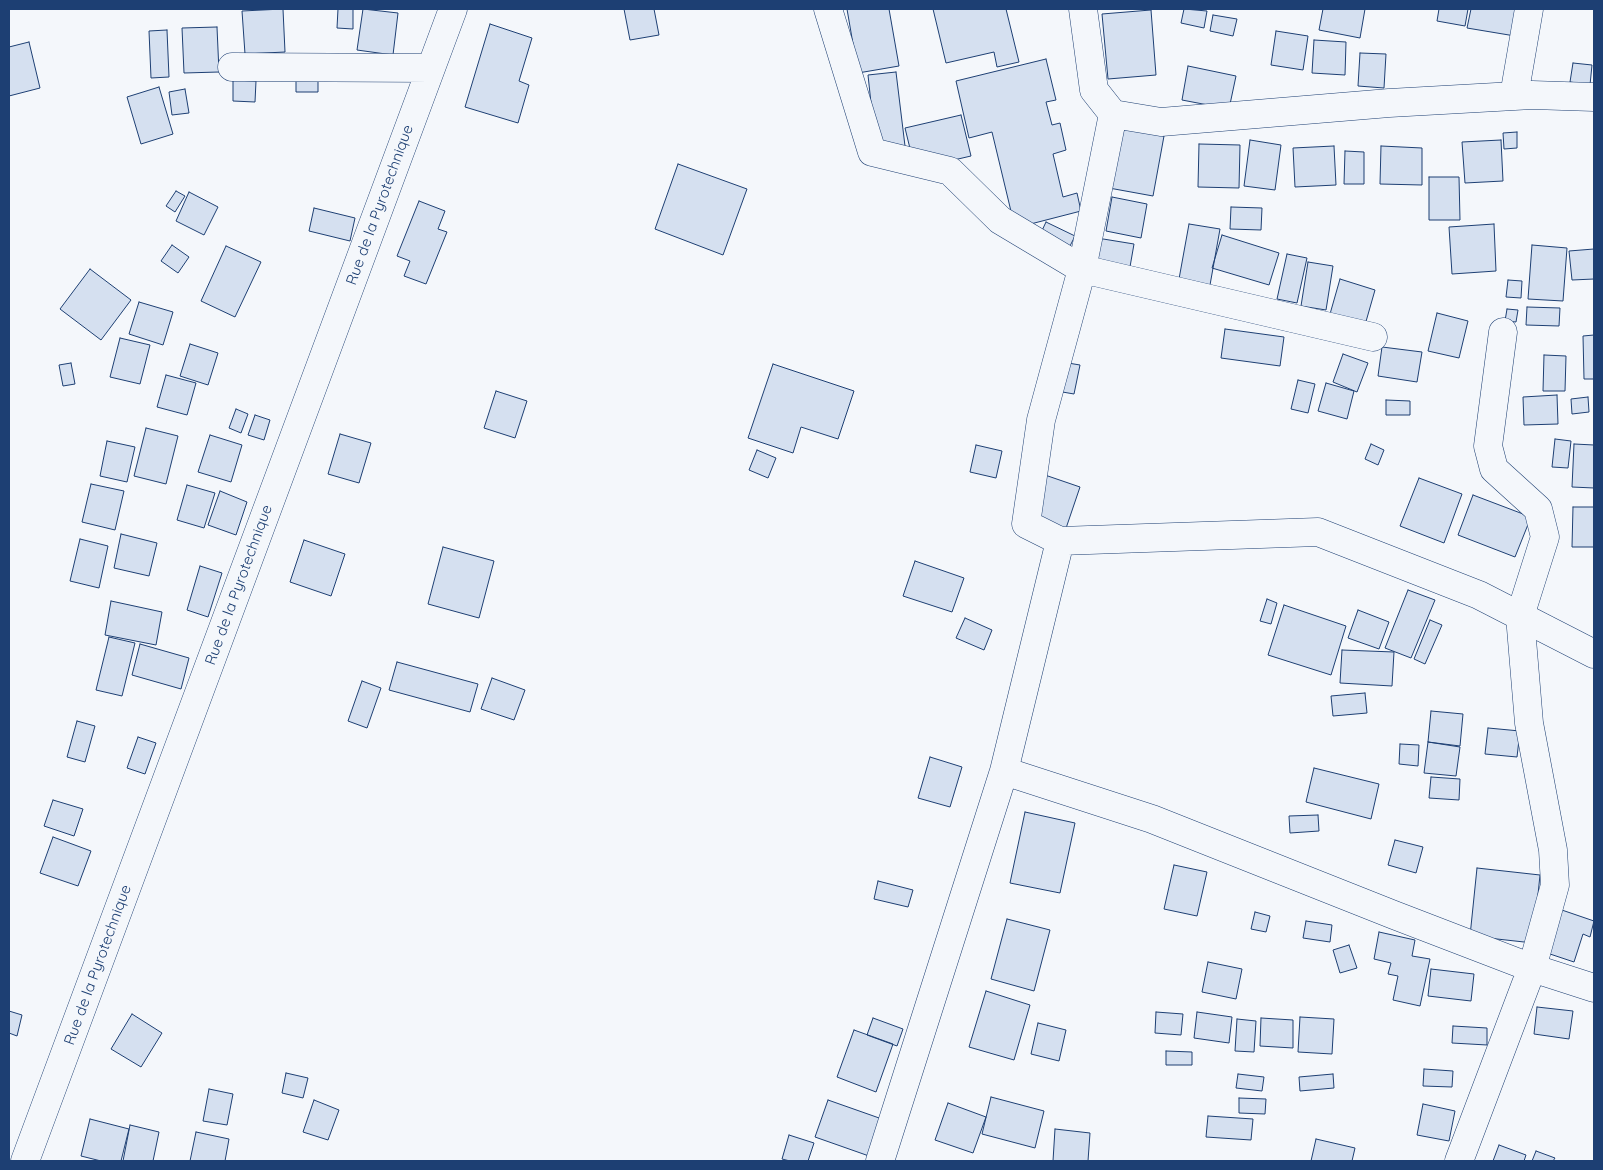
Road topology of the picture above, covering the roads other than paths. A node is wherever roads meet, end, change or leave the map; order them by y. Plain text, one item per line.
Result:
1 (453, 9) edge
2 (828, 9) edge
3 (1083, 9) edge
4 (1529, 9) edge
5 (232, 66) dead end
6 (431, 68) junction
7 (1514, 96) junction
8 (1594, 97) edge
9 (1113, 114) junction
10 (1082, 269) junction
11 (1503, 332) dead end
12 (1373, 337) dead end
13 (1060, 541) junction
14 (1520, 616) junction
15 (1594, 654) edge
16 (1004, 771) junction
17 (1532, 968) junction
18 (1594, 988) edge
19 (25, 1161) edge
20 (880, 1161) edge
21 (1459, 1161) edge

1 - 6 street, Rue de la Pyrotechnique
2 - 10 street
3 - 9 street
4 - 7 street
5 - 6 street
6 - 19 street, Rue de la Pyrotechnique
7 - 8 street
7 - 9 street
9 - 10 street
10 - 12 street
10 - 13 street
11 - 14 street
13 - 14 street
13 - 16 street
14 - 15 street
14 - 17 street
16 - 17 street
16 - 20 street
17 - 18 street
17 - 21 street

